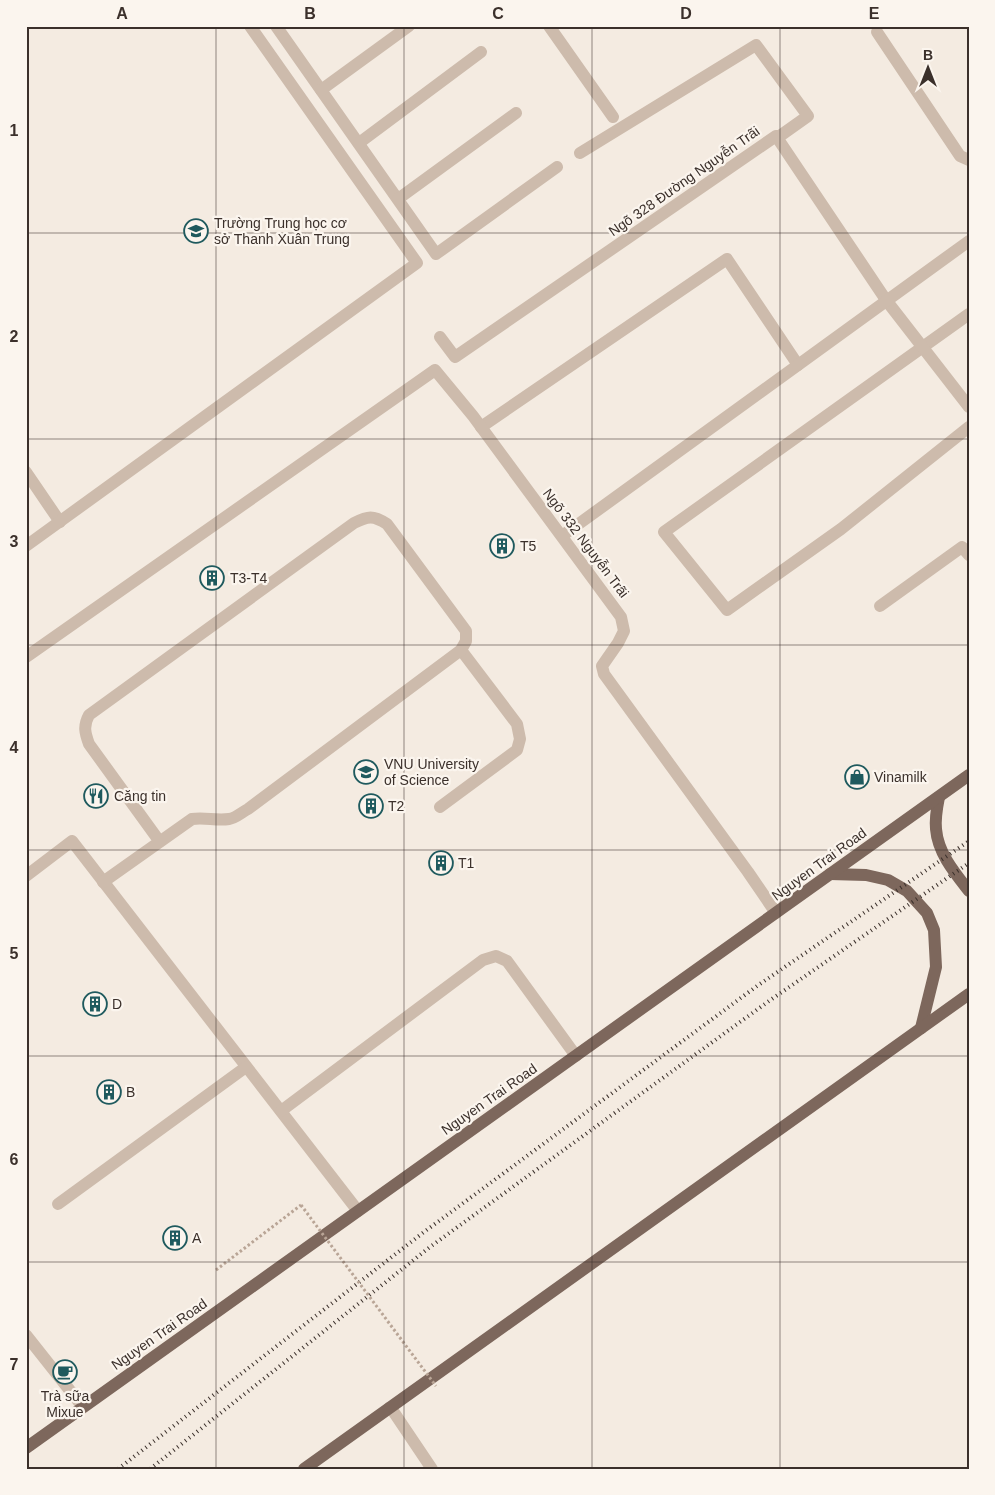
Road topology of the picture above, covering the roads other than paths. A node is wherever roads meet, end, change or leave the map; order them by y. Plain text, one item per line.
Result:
1 (250, 26) edge
2 (409, 26) edge
3 (549, 26) edge
4 (281, 28) edge
5 (877, 32) dead end
6 (481, 52) dead end
7 (321, 90) junction
8 (516, 113) dead end
9 (614, 118) dead end
10 (777, 138) junction
11 (359, 143) junction
12 (580, 153) dead end
13 (969, 160) edge
14 (557, 167) dead end
15 (398, 199) junction
16 (969, 241) edge
17 (886, 300) junction
18 (969, 314) edge
19 (440, 337) dead end
20 (923, 346) junction
21 (798, 365) junction
22 (969, 407) edge
23 (969, 426) edge
24 (481, 427) junction
25 (26, 472) edge
26 (60, 522) junction
27 (562, 536) junction
28 (26, 546) edge
29 (966, 551) edge
30 (880, 606) dead end
31 (461, 650) junction
32 (26, 657) edge
33 (969, 776) edge
34 (938, 797) junction
35 (440, 807) dead end
36 (160, 842) junction
37 (830, 874) junction
38 (26, 876) edge
39 (103, 882) junction
40 (969, 891) edge
41 (776, 913) junction
42 (969, 994) edge
43 (921, 1028) junction
44 (576, 1056) junction
45 (246, 1067) junction
46 (280, 1111) junction
47 (58, 1204) dead end
48 (358, 1211) junction
49 (26, 1335) edge
50 (83, 1407) junction
51 (389, 1408) junction
52 (26, 1448) edge
53 (304, 1469) edge
54 (432, 1469) edge

1 - 26 lane
2 - 7 lane
3 - 9 lane
4 - 7 lane
5 - 13 lane
6 - 11 lane
7 - 11 lane
8 - 15 lane
10 - 12 lane
10 - 17 lane, Ngõ 328 Đường Nguyễn Trãi
10 - 19 lane, Ngõ 328 Đường Nguyễn Trãi
11 - 15 lane
14 - 15 lane
16 - 17 lane
17 - 20 lane, Ngõ 328 Đường Nguyễn Trãi
17 - 21 lane
18 - 20 lane
20 - 22 lane, Ngõ 328 Đường Nguyễn Trãi
20 - 23 lane
21 - 24 lane
21 - 27 lane
24 - 27 lane, Ngõ 332 Nguyễn Trãi
24 - 32 lane, Ngõ 332 Nguyễn Trãi
25 - 26 lane
26 - 28 lane
27 - 41 lane, Ngõ 332 Nguyễn Trãi
29 - 30 lane
31 - 35 lane
31 - 36 lane
31 - 36 lane
33 - 34 main road, Nguyen Trai Road
34 - 37 main road, Nguyen Trai Road
34 - 40 main road
36 - 39 lane
37 - 41 main road, Nguyen Trai Road
37 - 43 main road
38 - 39 lane
39 - 45 lane
41 - 44 main road, Nguyen Trai Road
42 - 43 main road
43 - 51 main road
44 - 46 lane
44 - 48 main road, Nguyen Trai Road
45 - 46 lane
45 - 47 lane
46 - 48 lane
48 - 50 main road, Nguyen Trai Road
49 - 50 lane
50 - 52 main road, Nguyen Trai Road
51 - 53 main road
51 - 54 lane

